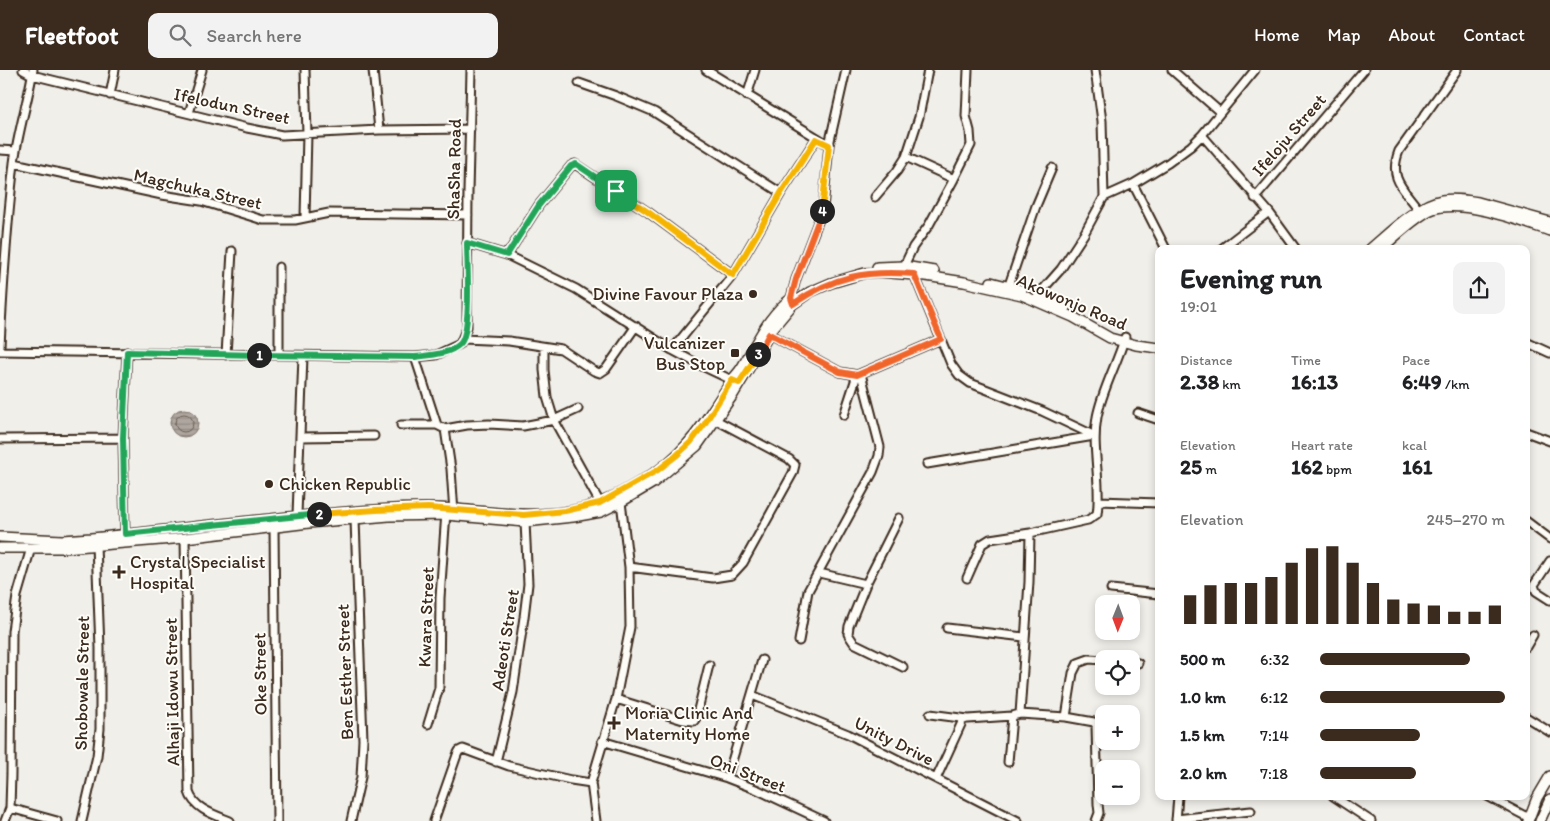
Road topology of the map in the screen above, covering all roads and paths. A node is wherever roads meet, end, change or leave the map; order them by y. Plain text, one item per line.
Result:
1 (23, 70) edge
2 (115, 70) edge
3 (202, 70) edge
4 (305, 70) edge
5 (373, 70) edge
6 (471, 70) edge
7 (706, 70) edge
8 (755, 70) edge
9 (846, 70) edge
10 (928, 70) edge
11 (968, 70) edge
12 (1095, 70) edge
13 (1172, 70) edge
14 (1254, 70) edge
15 (1364, 70) edge
16 (1457, 70) edge
17 (33, 73) edge
18 (580, 83) dead end
19 (110, 95) junction
20 (747, 96) junction
21 (1220, 112) junction
22 (189, 113) junction
23 (470, 128) junction
24 (379, 130) junction
25 (307, 134) junction
26 (1202, 136) junction
27 (816, 139) junction
28 (829, 145) junction
29 (0, 150) edge
30 (16, 151) junction
31 (906, 157) junction
32 (14, 163) junction
33 (1052, 168) dead end
34 (954, 179) junction
35 (1133, 184) junction
36 (781, 193) junction
37 (875, 197) dead end
38 (1104, 197) junction
39 (1255, 198) junction
40 (1419, 210) junction
41 (1269, 212) junction
42 (468, 215) junction
43 (305, 218) junction
44 (1550, 222) edge
45 (1550, 231) edge
46 (467, 243) junction
47 (1164, 245) edge
48 (1226, 245) edge
49 (1293, 245) edge
50 (1375, 245) edge
51 (1386, 245) edge
52 (232, 251) dead end
53 (507, 255) junction
54 (904, 266) junction
55 (279, 268) dead end
56 (914, 274) junction
57 (733, 275) junction
58 (1009, 285) junction
59 (1038, 295) junction
60 (792, 301) junction
61 (636, 326) junction
62 (769, 334) junction
63 (463, 339) junction
64 (941, 339) junction
65 (1124, 339) junction
66 (1155, 344) edge
67 (1530, 344) edge
68 (0, 346) edge
69 (544, 346) junction
70 (672, 350) junction
71 (0, 351) edge
72 (127, 352) junction
73 (1550, 353) edge
74 (226, 354) junction
75 (279, 355) junction
76 (303, 356) junction
77 (415, 357) junction
78 (859, 374) junction
79 (736, 381) junction
80 (578, 409) dead end
81 (1138, 413) dead end
82 (844, 415) dead end
83 (1155, 419) edge
84 (554, 420) junction
85 (716, 420) junction
86 (401, 425) dead end
87 (437, 425) junction
88 (445, 429) junction
89 (1530, 434) edge
90 (374, 436) dead end
91 (1095, 436) junction
92 (123, 438) junction
93 (300, 438) junction
94 (0, 439) edge
95 (1550, 441) edge
96 (928, 464) dead end
97 (1099, 501) junction
98 (621, 502) junction
99 (600, 503) junction
100 (1155, 503) edge
101 (450, 513) junction
102 (297, 515) junction
103 (899, 518) dead end
104 (354, 520) junction
105 (525, 522) junction
106 (263, 524) junction
107 (1530, 524) edge
108 (274, 528) junction
109 (1030, 533) junction
110 (125, 534) junction
111 (0, 537) edge
112 (21, 538) junction
113 (185, 538) junction
114 (1550, 540) edge
115 (96, 545) junction
116 (0, 548) edge
117 (20, 548) junction
118 (31, 548) junction
119 (1550, 561) edge
120 (629, 567) junction
121 (819, 573) junction
122 (967, 578) dead end
123 (866, 584) junction
124 (1111, 589) dead end
125 (1155, 594) edge
126 (1550, 600) edge
127 (947, 628) dead end
128 (1533, 635) dead end
129 (1024, 637) junction
130 (1530, 640) edge
131 (800, 641) dead end
132 (1095, 659) edge
133 (762, 660) dead end
134 (709, 665) dead end
135 (904, 667) dead end
136 (752, 695) junction
137 (616, 699) junction
138 (930, 714) dead end
139 (1020, 714) junction
140 (1012, 716) junction
141 (1066, 716) junction
142 (968, 718) junction
143 (1530, 720) edge
144 (428, 724) dead end
145 (1550, 732) edge
146 (602, 741) junction
147 (496, 762) junction
148 (1008, 762) dead end
149 (1550, 776) edge
150 (727, 778) junction
151 (936, 779) junction
152 (591, 783) junction
153 (1550, 799) edge
154 (1178, 800) edge
155 (1339, 800) edge
156 (1495, 800) edge
157 (10, 808) junction
158 (1251, 811) dead end
159 (1528, 819) edge
160 (1176, 820) edge
161 (5, 821) edge
162 (57, 821) edge
163 (82, 821) edge
164 (230, 821) edge
165 (277, 821) edge
166 (351, 821) edge
167 (434, 821) edge
168 (596, 821) edge
169 (824, 821) edge
170 (1018, 821) edge
171 (1096, 821) edge
172 (1371, 821) edge
173 (1540, 821) edge

1 - 17 street, Ifelodun Street
2 - 19 street
3 - 22 street
4 - 25 street
5 - 24 street
6 - 23 street, ShaSha Road
7 - 20 street
8 - 20 street
9 - 28 street
10 - 31 street
11 - 34 street
12 - 38 street
13 - 21 street
14 - 21 street
15 - 39 street, Ifeloju Street
16 - 40 street
17 - 19 street, Ifelodun Street
17 - 30 street
18 - 36 street
19 - 22 street, Ifelodun Street
20 - 27 street
21 - 26 street
22 - 25 street, Ifelodun Street
23 - 24 street, Ifelodun Street
23 - 42 street, ShaSha Road
24 - 25 street, Ifelodun Street
25 - 43 street
26 - 35 street
26 - 39 street
27 - 28 street
27 - 36 street
28 - 60 street
29 - 30 street
30 - 32 street
31 - 34 street
31 - 37 street
32 - 43 street, Magchuka Street
32 - 68 street
33 - 58 street
34 - 54 street
35 - 38 street
35 - 47 street
36 - 57 street
38 - 59 street
39 - 41 street
40 - 44 main road
40 - 50 main road
41 - 48 street
41 - 49 street
42 - 43 street, Magchuka Street
42 - 46 street, ShaSha Road
45 - 51 main road
46 - 53 street
46 - 63 street, ShaSha Road
52 - 74 street
53 - 57 street
53 - 61 street
54 - 58 main road, Akowonjo Road
54 - 60 main road, Akowonjo Road
55 - 75 street
56 - 60 main road, Akowonjo Road
56 - 64 street
56 - 65 main road, Akowonjo Road
57 - 70 street
58 - 59 main road, Akowonjo Road
59 - 65 main road, Akowonjo Road
60 - 62 main road, Akowonjo Road
60 - 79 main road, Akowonjo Road
61 - 69 street
61 - 70 street
62 - 78 street
62 - 79 main road, Akowonjo Road
63 - 69 street
63 - 77 street
64 - 78 street
64 - 91 street
65 - 66 main road, Akowonjo Road
65 - 91 street
67 - 73 street
69 - 84 street
70 - 79 street
71 - 72 street
72 - 74 street
72 - 92 street
74 - 75 street
75 - 76 street
76 - 77 street
76 - 93 street
77 - 87 street
78 - 82 street
78 - 121 street
79 - 85 main road, Akowonjo Road
79 - 99 main road, Akowonjo Road
80 - 84 street
81 - 83 street
84 - 88 street
84 - 99 street
85 - 98 main road, Akowonjo Road
85 - 120 street
86 - 87 street
87 - 88 street
88 - 101 street, Kwara Street
89 - 95 street
90 - 93 street
91 - 96 street
91 - 97 street
92 - 94 street
92 - 110 street
93 - 102 street
97 - 100 street
97 - 109 street
98 - 105 main road, Akowonjo Road
98 - 120 street
99 - 101 main road, Akowonjo Road
101 - 102 main road, Akowonjo Road
101 - 104 main road, Akowonjo Road
101 - 105 main road, Akowonjo Road
101 - 144 street, Kwara Street
102 - 106 main road, Akowonjo Road
103 - 123 street
104 - 108 main road, Akowonjo Road
104 - 166 street, Ben Esther Street
105 - 147 street, Adeoti Street
106 - 108 main road, Akowonjo Road
106 - 110 main road, Akowonjo Road
106 - 113 main road, Akowonjo Road
107 - 114 street
108 - 165 street, Oke Street
109 - 122 street
109 - 129 street
110 - 112 main road, Akowonjo Road
111 - 112 main road, Akowonjo Road
112 - 117 main road
113 - 115 main road, Akowonjo Road
113 - 164 street, Alhaji Idowu Street
115 - 118 main road, Akowonjo Road
115 - 163 street, Shobowale Street
116 - 117 main road, Akowonjo Road
117 - 118 main road, Akowonjo Road
118 - 157 street
119 - 126 street
120 - 137 street
121 - 123 street
121 - 131 street
123 - 135 street
124 - 125 street
127 - 129 street
128 - 130 street
129 - 139 street
132 - 141 street
133 - 136 street
134 - 137 street
136 - 150 street
136 - 151 street, Unity Drive
137 - 146 street
138 - 142 street
139 - 140 street
139 - 141 street
140 - 142 street
140 - 148 street
141 - 171 street
142 - 151 street
143 - 145 street
146 - 150 street, Oni Street
146 - 152 street
147 - 152 street
147 - 167 street
149 - 159 main road
150 - 169 street, Oni Street
151 - 170 street, Unity Drive
152 - 168 street
153 - 173 main road
154 - 160 street
155 - 172 street
156 - 159 street
157 - 161 street
157 - 162 street
158 - 160 street

